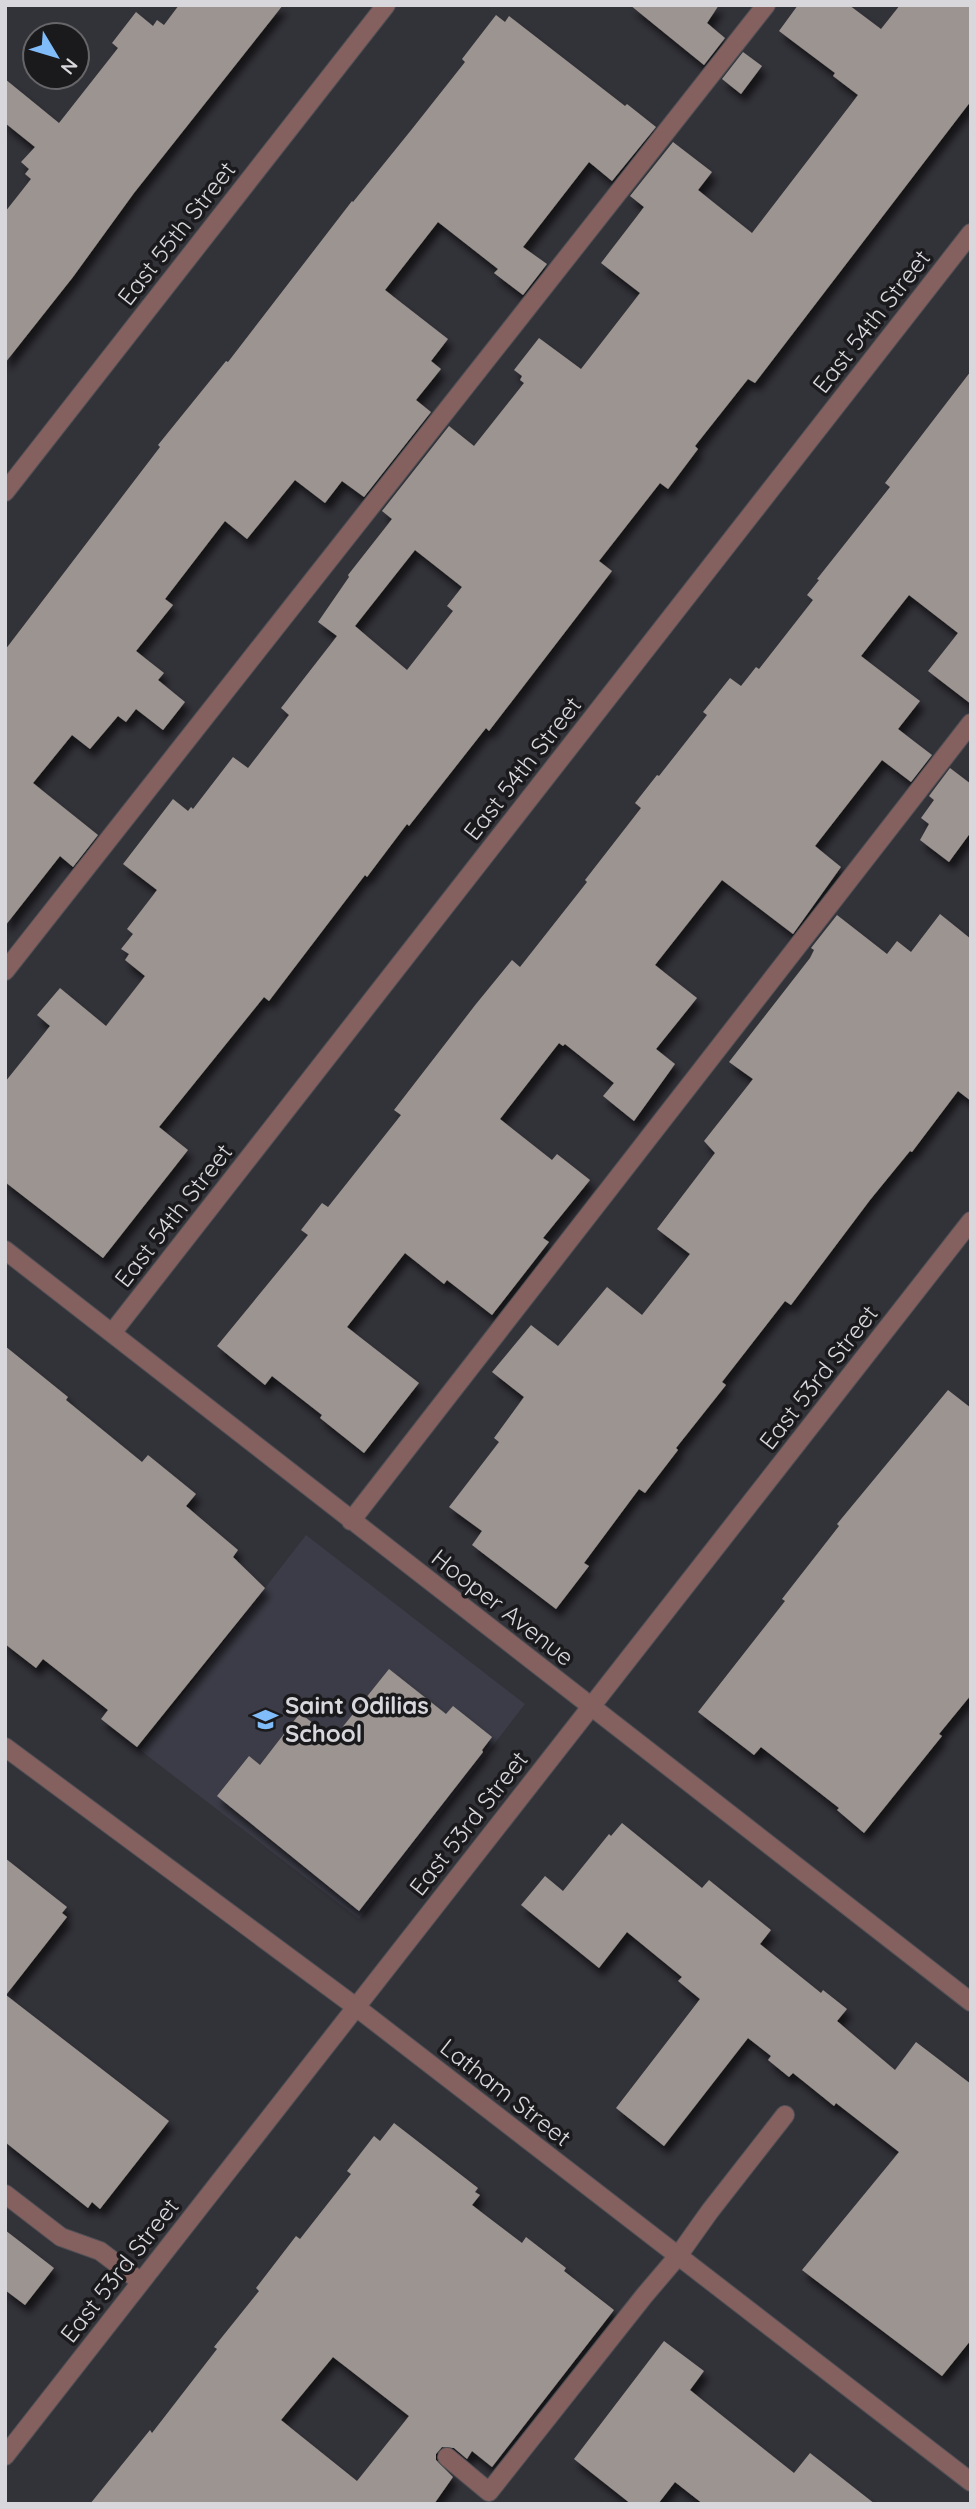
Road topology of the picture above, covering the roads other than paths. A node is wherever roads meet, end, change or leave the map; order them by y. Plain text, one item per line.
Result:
1 (386, 5) edge
2 (766, 5) edge
3 (971, 233) edge
4 (5, 492) edge
5 (971, 723) edge
6 (5, 971) edge
7 (971, 1221) edge
8 (5, 1250) edge
9 (112, 1333) junction
10 (351, 1521) junction
11 (591, 1707) junction
12 (5, 1747) edge
13 (971, 2002) edge
14 (356, 2007) junction
15 (785, 2115) dead end
16 (5, 2194) edge
17 (678, 2256) junction
18 (141, 2282) junction
19 (5, 2456) edge
20 (447, 2457) dead end
21 (971, 2482) edge

1 - 4 street, East 55th Street
2 - 6 street
3 - 9 street, East 54th Street
5 - 10 street
7 - 11 street, East 53rd Street
8 - 9 street, Hooper Avenue
9 - 10 street, Hooper Avenue
10 - 11 street, Hooper Avenue
11 - 13 street, Hooper Avenue
11 - 14 street, East 53rd Street
12 - 14 street, Latham Street
14 - 17 street, Latham Street
14 - 18 street, East 53rd Street
15 - 17 street
16 - 18 street
17 - 20 street
17 - 21 street, Latham Street
18 - 19 street, East 53rd Street

